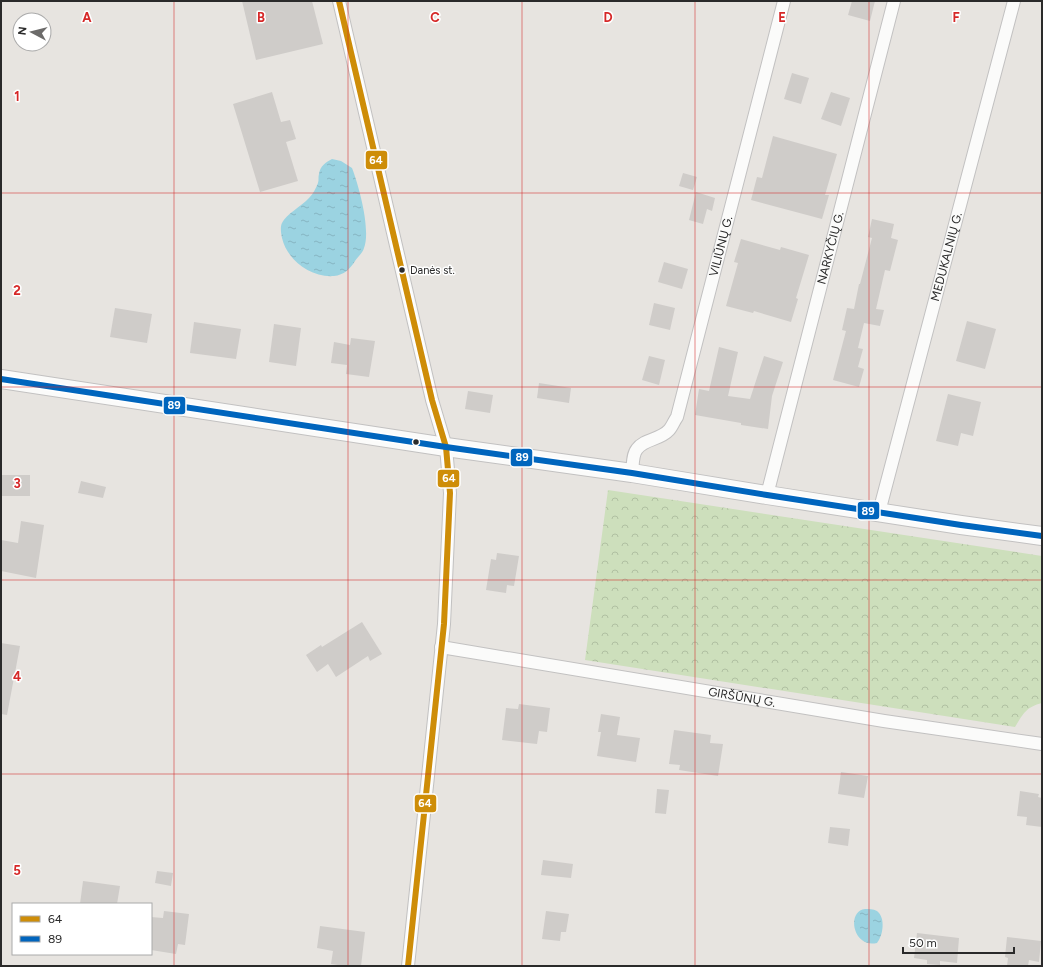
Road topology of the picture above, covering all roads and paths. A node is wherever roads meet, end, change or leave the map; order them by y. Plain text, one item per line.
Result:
1 (339, 1) edge
2 (784, 1) edge
3 (894, 1) edge
4 (1014, 1) edge
5 (1, 379) edge
6 (446, 447) junction
7 (632, 473) junction
8 (767, 496) junction
9 (879, 512) junction
10 (1042, 536) edge
11 (441, 647) junction
12 (1042, 744) edge
13 (408, 966) edge

1 - 6 street
2 - 7 street, VILIŪNŲ G.
3 - 8 street, NARKYČIŲ G.
4 - 9 street, MEDUKALNIŲ G.
5 - 6 main road
6 - 7 main road
6 - 11 street
7 - 8 main road
8 - 9 main road
9 - 10 main road
11 - 12 street, GIRŠŪNŲ G.
11 - 13 street

